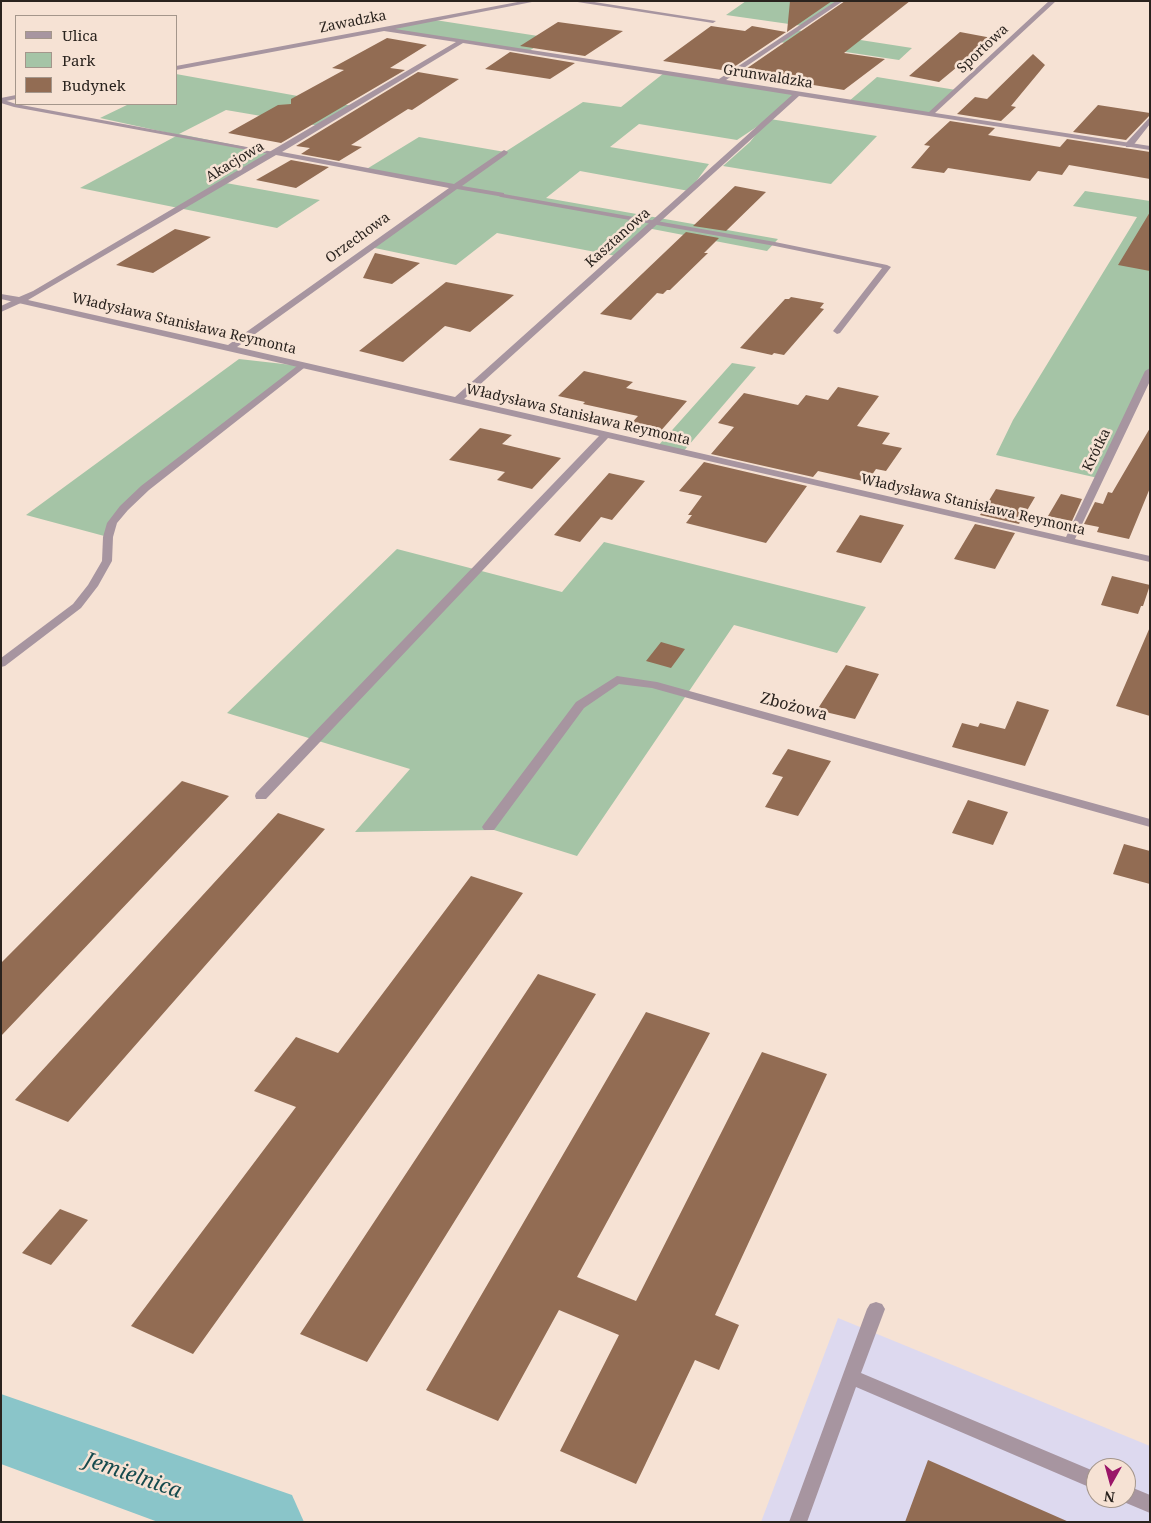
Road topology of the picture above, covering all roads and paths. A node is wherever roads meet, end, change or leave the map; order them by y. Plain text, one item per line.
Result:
1 (534, 1) edge
2 (574, 1) edge
3 (840, 1) edge
4 (1053, 1) edge
5 (713, 21) dead end
6 (383, 29) junction
7 (461, 42) junction
8 (178, 68) edge
9 (719, 82) junction
10 (798, 94) junction
11 (15, 97) edge
12 (1, 100) edge
13 (15, 104) edge
14 (17, 105) edge
15 (930, 114) junction
16 (1150, 119) edge
17 (1129, 145) junction
18 (1150, 148) edge
19 (504, 152) dead end
20 (274, 153) junction
21 (453, 187) junction
22 (653, 223) junction
23 (1, 296) edge
24 (20, 300) junction
25 (1, 310) edge
26 (836, 331) dead end
27 (230, 348) junction
28 (301, 366) junction
29 (1150, 371) edge
30 (456, 401) junction
31 (605, 435) junction
32 (1069, 540) junction
33 (1150, 559) edge
34 (1, 664) edge
35 (261, 796) dead end
36 (1150, 823) edge
37 (489, 827) dead end
38 (876, 1309) dead end
39 (852, 1377) junction
40 (1086, 1477) edge
41 (1136, 1498) edge
42 (1150, 1504) edge
43 (798, 1521) edge

1 - 6 street, Zawadzka
2 - 5 street
3 - 9 street
4 - 15 street, Sportowa
6 - 7 street, Grunwaldzka
6 - 8 street, Zawadzka
7 - 9 street, Grunwaldzka
7 - 20 street, Akacjowa
9 - 10 street, Grunwaldzka
10 - 15 street, Grunwaldzka
10 - 22 street, Kasztanowa
11 - 12 street
12 - 13 street
14 - 20 street
15 - 17 street, Grunwaldzka
16 - 17 street
17 - 18 street, Grunwaldzka
19 - 21 street, Orzechowa
20 - 21 street
20 - 24 street, Akacjowa
21 - 22 street
21 - 27 street, Orzechowa
22 - 26 street
22 - 30 street, Kasztanowa
23 - 24 street, Władysława Stanisława Reymonta
24 - 25 street, Akacjowa
24 - 27 street, Władysława Stanisława Reymonta
27 - 28 street, Władysława Stanisława Reymonta
28 - 30 street, Władysława Stanisława Reymonta
28 - 34 street
29 - 32 street, Krótka
30 - 31 street, Władysława Stanisława Reymonta
31 - 32 street, Władysława Stanisława Reymonta
31 - 35 street
32 - 33 street, Władysława Stanisława Reymonta
36 - 37 street, Zbożowa
38 - 39 street
39 - 40 street
39 - 43 street
41 - 42 street

